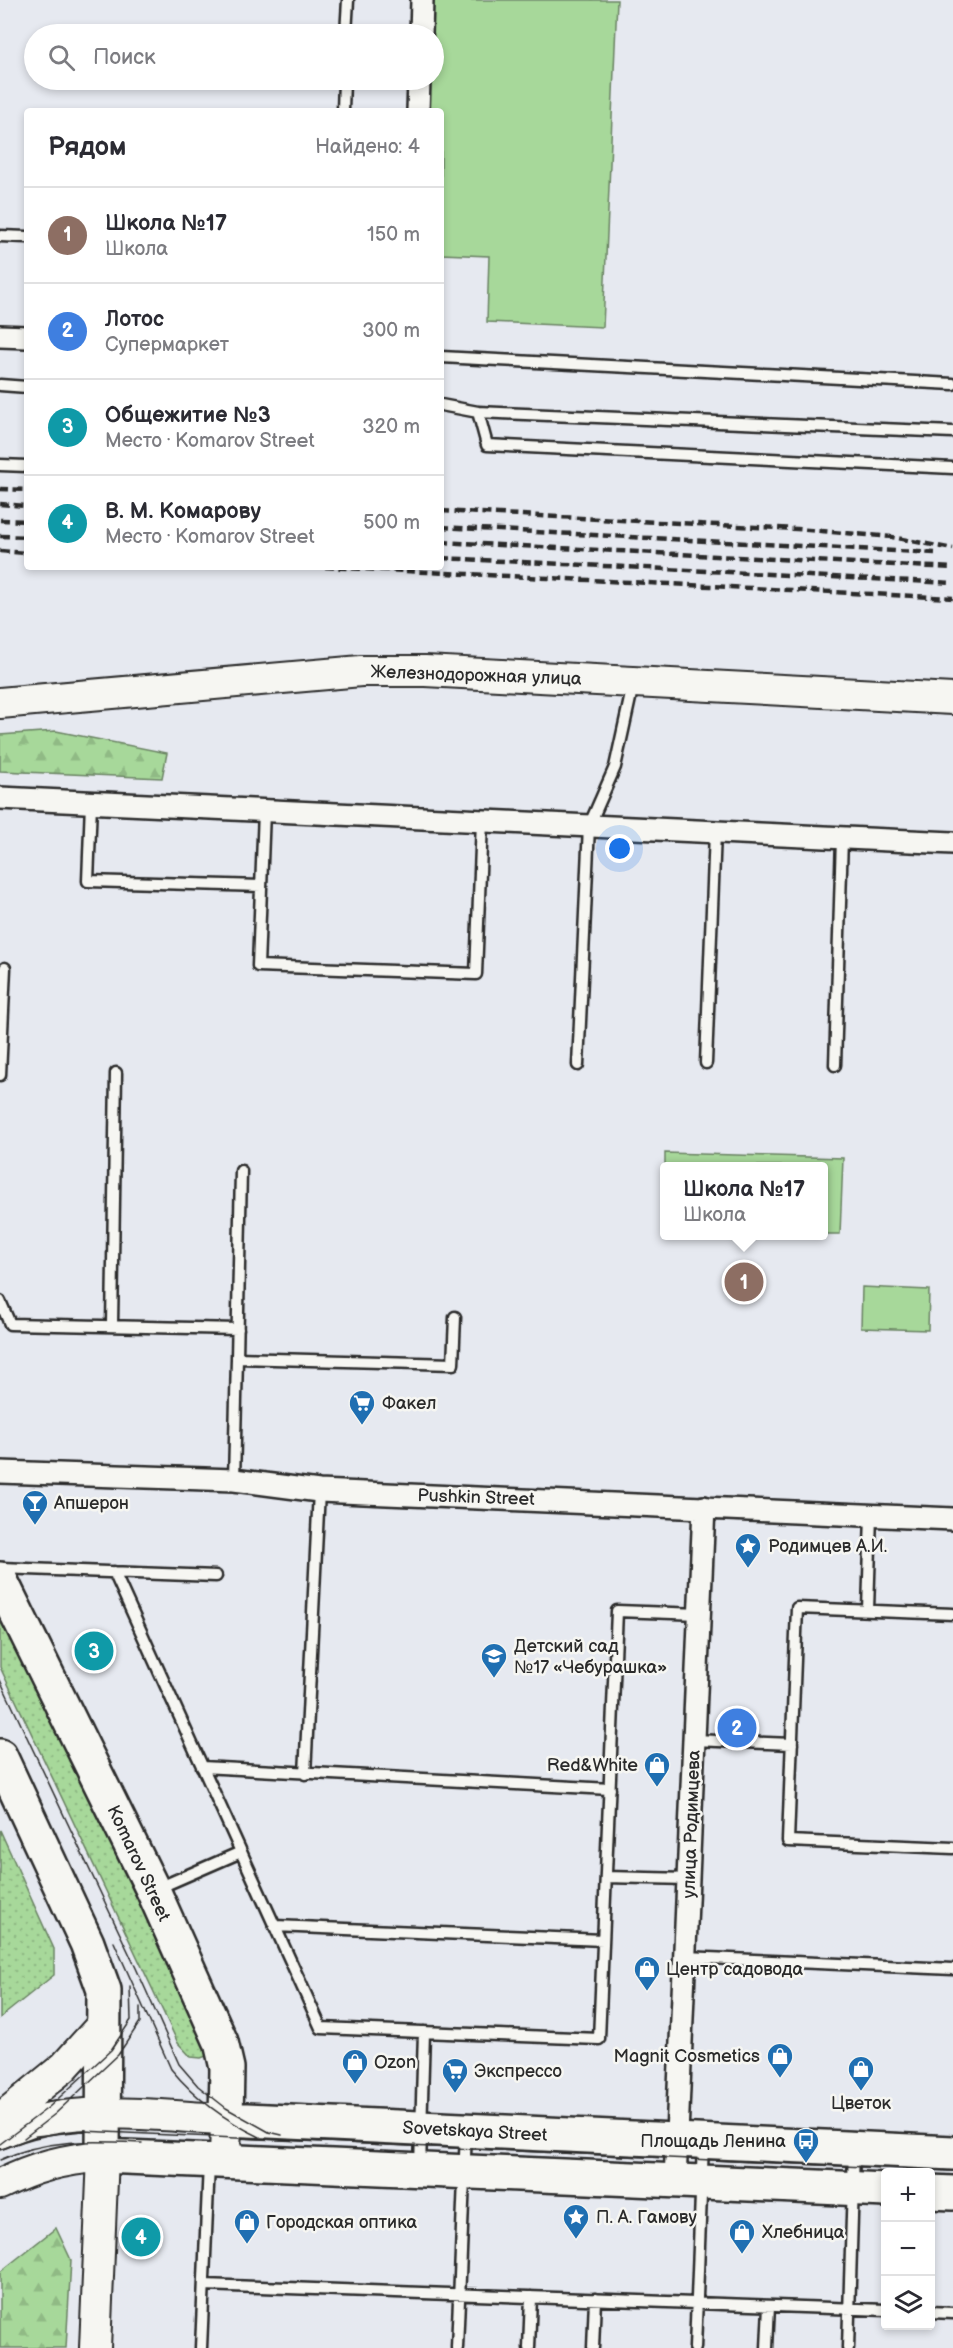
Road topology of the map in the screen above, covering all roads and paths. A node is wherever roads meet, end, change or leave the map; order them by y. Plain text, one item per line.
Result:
1 (348, 0) edge
2 (422, 0) edge
3 (347, 24) edge
4 (421, 24) edge
5 (344, 90) edge
6 (419, 90) edge
7 (343, 108) edge
8 (418, 108) edge
9 (0, 236) edge
10 (24, 237) edge
11 (0, 336) edge
12 (24, 337) edge
13 (444, 357) edge
14 (953, 384) edge
15 (0, 385) edge
16 (24, 387) edge
17 (444, 406) edge
18 (478, 412) junction
19 (953, 432) edge
20 (0, 465) edge
21 (24, 466) edge
22 (953, 468) edge
23 (633, 682) junction
24 (953, 699) edge
25 (0, 703) edge
26 (0, 798) edge
27 (91, 803) junction
28 (264, 811) junction
29 (482, 821) junction
30 (589, 826) junction
31 (715, 832) junction
32 (842, 838) junction
33 (953, 843) edge
34 (261, 886) junction
35 (5, 968) dead end
36 (706, 1063) dead end
37 (578, 1065) dead end
38 (835, 1065) dead end
39 (116, 1073) dead end
40 (0, 1075) edge
41 (241, 1171) dead end
42 (0, 1301) edge
43 (455, 1317) dead end
44 (112, 1325) junction
45 (238, 1329) junction
46 (237, 1358) junction
47 (0, 1472) edge
48 (234, 1480) junction
49 (319, 1491) junction
50 (704, 1507) junction
51 (871, 1515) junction
52 (953, 1518) edge
53 (0, 1568) edge
54 (114, 1572) junction
55 (216, 1576) dead end
56 (0, 1579) edge
57 (868, 1610) junction
58 (700, 1614) junction
59 (953, 1614) edge
60 (694, 1740) junction
61 (792, 1744) junction
62 (0, 1756) edge
63 (202, 1767) junction
64 (305, 1774) junction
65 (610, 1789) junction
66 (953, 1848) edge
67 (241, 1852) junction
68 (606, 1877) junction
69 (688, 1879) junction
70 (153, 1890) junction
71 (274, 1926) junction
72 (603, 1940) junction
73 (685, 1957) junction
74 (953, 1969) edge
75 (102, 2025) junction
76 (424, 2032) junction
77 (104, 2113) junction
78 (0, 2119) edge
79 (226, 2119) junction
80 (421, 2128) junction
81 (466, 2130) junction
82 (0, 2133) edge
83 (690, 2141) junction
84 (854, 2149) junction
85 (953, 2153) edge
86 (103, 2156) junction
87 (217, 2161) junction
88 (420, 2170) junction
89 (464, 2171) junction
90 (688, 2181) junction
91 (0, 2184) edge
92 (853, 2188) junction
93 (881, 2190) edge
94 (935, 2192) edge
95 (953, 2193) edge
96 (204, 2285) junction
97 (459, 2294) junction
98 (531, 2297) junction
99 (595, 2299) junction
100 (697, 2303) junction
101 (769, 2306) junction
102 (849, 2309) junction
103 (881, 2310) edge
104 (935, 2312) edge
105 (953, 2313) edge
106 (95, 2348) edge
107 (201, 2348) edge
108 (457, 2348) edge
109 (529, 2348) edge
110 (593, 2348) edge
111 (695, 2348) edge
112 (767, 2348) edge
113 (848, 2348) edge

1 - 3 lane
2 - 4 street
5 - 7 lane
6 - 8 street
9 - 10 lane
11 - 12 street
13 - 14 lane
15 - 16 lane
17 - 18 lane
18 - 19 lane
18 - 22 lane
20 - 21 lane
23 - 24 main road, Железнодорожная улица
23 - 25 main road, Железнодорожная улица
23 - 30 lane
26 - 27 street
27 - 28 street
27 - 34 lane
28 - 29 street
28 - 34 lane
29 - 30 street
29 - 34 lane
30 - 31 street
30 - 37 lane
31 - 32 street
31 - 36 lane
32 - 33 street
32 - 38 lane
35 - 40 lane
39 - 44 lane
41 - 45 lane
42 - 44 lane
43 - 46 lane
44 - 45 lane
45 - 46 lane
46 - 48 lane
47 - 48 street, Pushkin Street
48 - 49 street, Pushkin Street
49 - 50 street, Pushkin Street
49 - 64 lane
50 - 51 street, Pushkin Street
50 - 58 street, улица Родимцева
51 - 52 street, Pushkin Street
51 - 57 lane
53 - 54 lane
54 - 55 lane
54 - 63 lane
56 - 70 main road, Komarov Street
57 - 59 lane
57 - 61 lane
58 - 60 street, улица Родимцева
58 - 65 lane
60 - 61 lane
60 - 69 street, улица Родимцева
61 - 66 lane
62 - 75 main road
63 - 64 lane
63 - 67 lane
64 - 65 lane
65 - 68 lane
67 - 70 lane
67 - 71 lane
68 - 69 lane
68 - 72 lane
69 - 73 street, улица Родимцева
70 - 79 main road, Komarov Street
71 - 72 lane
71 - 76 lane
72 - 76 lane
73 - 74 lane
73 - 83 street, улица Родимцева
75 - 77 main road
75 - 78 main road
76 - 80 lane
77 - 79 main road, Sovetskaya Street
77 - 82 main road, Sovetskaya Street
77 - 86 main road
79 - 80 main road, Sovetskaya Street
79 - 87 main road, Komarov Street
80 - 81 main road, Sovetskaya Street
80 - 88 lane
81 - 83 main road, Sovetskaya Street
81 - 89 lane
83 - 84 main road, Sovetskaya Street
83 - 90 street, улица Родимцева
84 - 85 main road, Sovetskaya Street
84 - 92 lane
86 - 87 main road
86 - 91 main road
86 - 106 main road
87 - 88 main road
87 - 96 lane
88 - 89 main road
89 - 90 main road
89 - 97 lane
90 - 92 main road
90 - 100 lane
92 - 93 main road
92 - 102 lane
94 - 95 main road
96 - 97 lane
96 - 107 lane
97 - 98 lane
97 - 108 lane
98 - 99 lane
98 - 109 lane
99 - 100 lane
99 - 110 lane
100 - 101 lane
100 - 111 lane
101 - 102 lane
101 - 112 lane
102 - 103 lane
102 - 113 lane
104 - 105 lane

